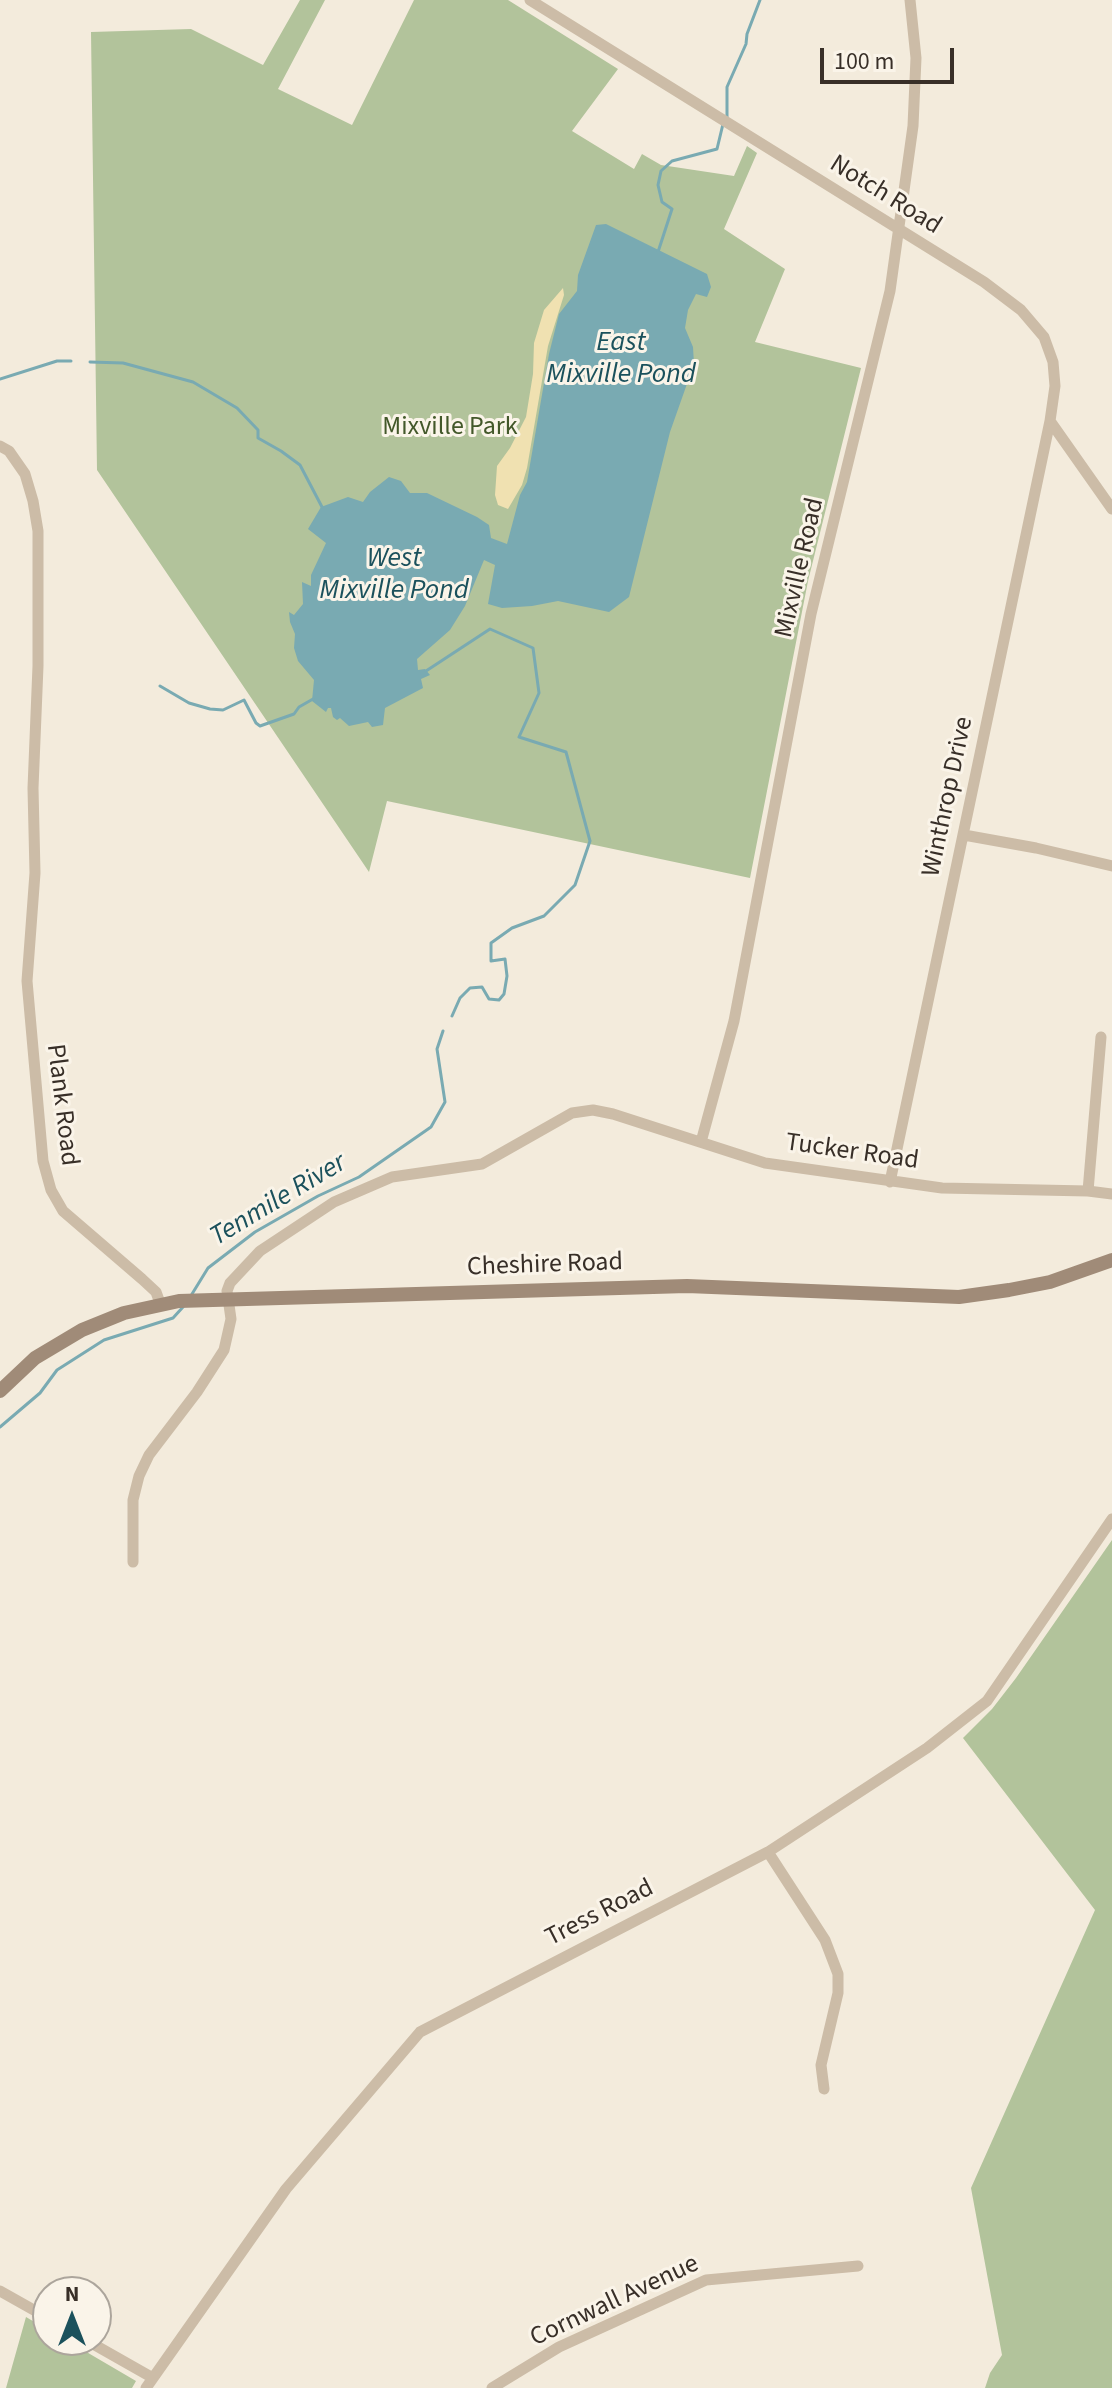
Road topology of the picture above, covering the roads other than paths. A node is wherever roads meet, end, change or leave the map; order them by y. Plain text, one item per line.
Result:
1 (530, 0) edge
2 (910, 0) edge
3 (898, 230) junction
4 (1050, 421) junction
5 (0, 446) edge
6 (1112, 509) edge
7 (964, 835) junction
8 (1112, 866) edge
9 (1101, 1037) dead end
10 (701, 1142) junction
11 (890, 1182) junction
12 (1088, 1191) junction
13 (1112, 1194) edge
14 (1112, 1260) edge
15 (228, 1298) junction
16 (160, 1303) junction
17 (0, 1391) edge
18 (1112, 1519) edge
19 (133, 1562) dead end
20 (768, 1852) junction
21 (824, 2089) dead end
22 (858, 2266) dead end
23 (0, 2291) edge
24 (32, 2309) edge
25 (109, 2356) edge
26 (149, 2383) edge
27 (492, 2388) edge

1 - 3 street, Notch Road
2 - 3 street, Mixville Road
3 - 4 street, Notch Road
3 - 10 street, Mixville Road
4 - 6 street
4 - 7 street, Winthrop Drive
5 - 16 street, Plank Road
7 - 8 street
7 - 11 street, Winthrop Drive
9 - 12 street
10 - 11 street, Tucker Road
10 - 15 street, Tucker Road
11 - 12 street, Tucker Road
12 - 13 street, Tucker Road
14 - 15 main road, Cheshire Road
15 - 16 main road, Cheshire Road
15 - 19 street
16 - 17 main road, Cheshire Road
18 - 20 street, Tress Road
20 - 21 street
20 - 26 street, Tress Road
22 - 27 street, Cornwall Avenue
23 - 24 street
25 - 26 street

